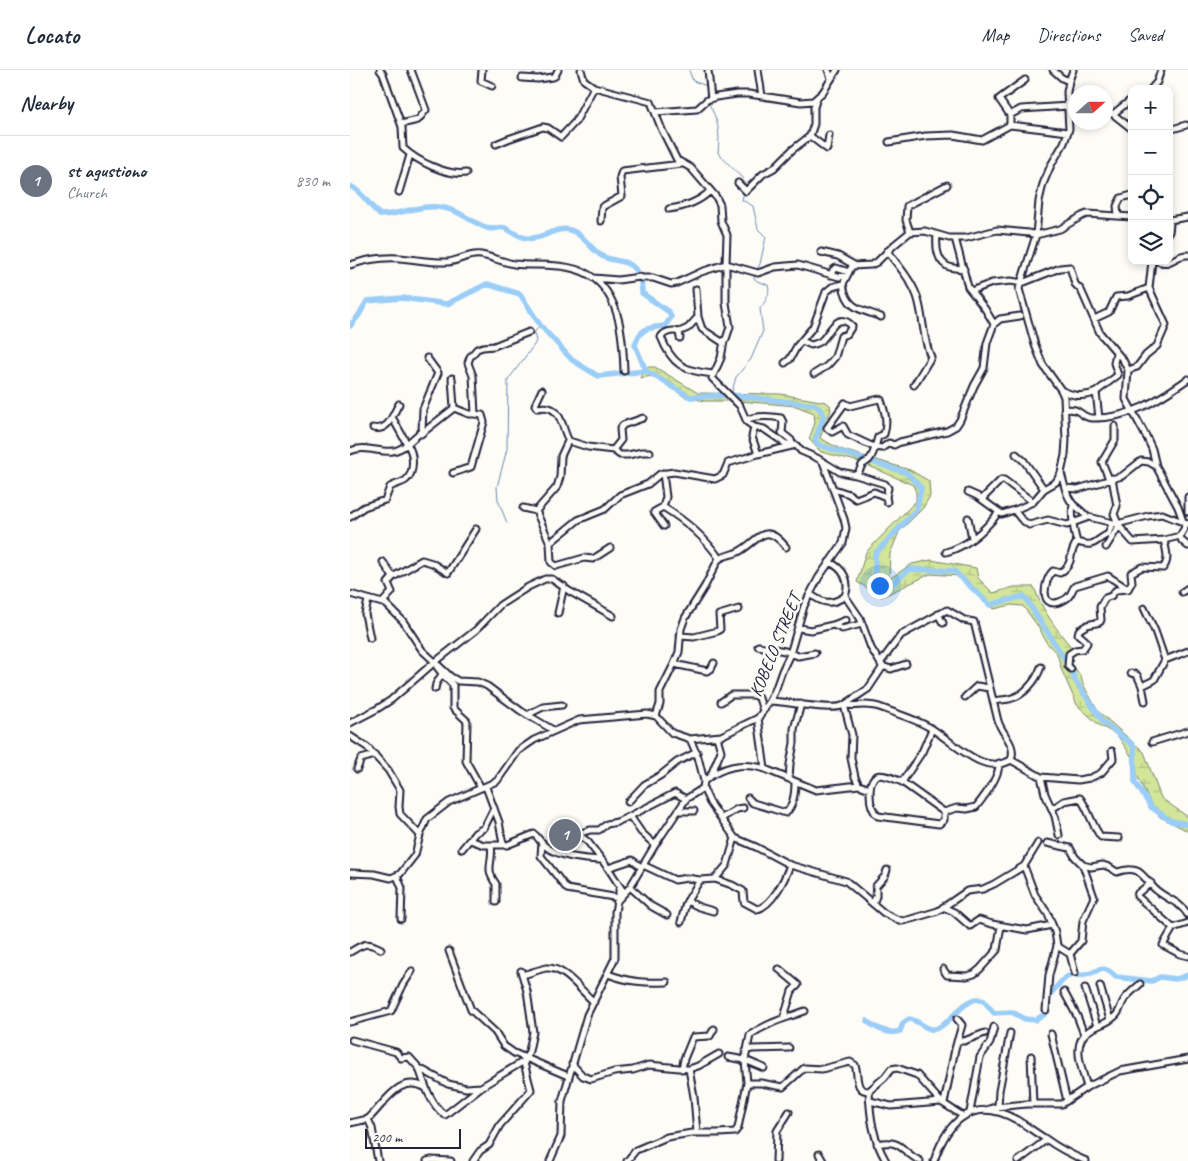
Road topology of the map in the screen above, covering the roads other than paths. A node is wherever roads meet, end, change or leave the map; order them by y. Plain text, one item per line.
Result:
1 (380, 70) edge
2 (411, 70) edge
3 (482, 70) edge
4 (558, 70) edge
5 (581, 70) edge
6 (708, 70) edge
7 (758, 70) edge
8 (828, 70) edge
9 (837, 70) edge
10 (1054, 70) edge
11 (1074, 70) edge
12 (1161, 70) edge
13 (522, 78) dead end
14 (831, 78) junction
15 (1025, 80) dead end
16 (1069, 81) junction
17 (1069, 85) edge
18 (1154, 85) edge
19 (492, 86) dead end
20 (594, 87) junction
21 (762, 96) junction
22 (817, 98) junction
23 (710, 99) junction
24 (1128, 102) edge
25 (1068, 106) edge
26 (656, 112) junction
27 (1113, 114) joint
28 (1010, 115) junction
29 (400, 124) junction
30 (1010, 124) junction
31 (1186, 125) dead end
32 (1128, 126) edge
33 (1173, 129) edge
34 (1068, 132) joint
35 (829, 135) dead end
36 (810, 136) junction
37 (889, 142) dead end
38 (496, 144) dead end
39 (410, 155) junction
40 (682, 164) junction
41 (466, 173) dead end
42 (738, 183) dead end
43 (947, 185) dead end
44 (710, 190) junction
45 (399, 192) dead end
46 (1128, 196) edge
47 (669, 209) dead end
48 (1118, 215) junction
49 (1128, 216) edge
50 (1188, 218) edge
51 (601, 221) dead end
52 (1173, 221) edge
53 (910, 232) junction
54 (937, 235) junction
55 (1036, 235) junction
56 (955, 238) junction
57 (887, 251) junction
58 (821, 252) dead end
59 (1188, 255) edge
60 (1173, 260) edge
61 (726, 264) junction
62 (350, 265) edge
63 (1152, 265) edge
64 (964, 269) junction
65 (850, 270) junction
66 (594, 278) junction
67 (1021, 282) junction
68 (843, 284) junction
69 (1149, 288) junction
70 (696, 289) dead end
71 (971, 291) junction
72 (1020, 316) dead end
73 (698, 317) junction
74 (882, 317) dead end
75 (1094, 319) junction
76 (994, 324) junction
77 (529, 332) dead end
78 (724, 341) junction
79 (802, 341) junction
80 (1116, 353) junction
81 (427, 358) dead end
82 (785, 362) dead end
83 (624, 370) dead end
84 (1128, 370) junction
85 (713, 374) junction
86 (814, 374) dead end
87 (452, 378) dead end
88 (1188, 379) edge
89 (914, 385) dead end
90 (542, 390) dead end
91 (1061, 390) junction
92 (1096, 392) junction
93 (399, 404) dead end
94 (454, 408) junction
95 (1064, 410) junction
96 (1133, 411) junction
97 (475, 414) junction
98 (392, 417) junction
99 (643, 418) dead end
100 (1099, 418) junction
101 (746, 420) junction
102 (1115, 426) dead end
103 (754, 427) junction
104 (373, 428) dead end
105 (420, 434) junction
106 (568, 441) junction
107 (407, 444) junction
108 (874, 447) junction
109 (613, 450) junction
110 (350, 451) edge
111 (650, 452) dead end
112 (758, 454) junction
113 (1016, 454) dead end
114 (823, 462) junction
115 (1156, 466) junction
116 (453, 473) dead end
117 (663, 473) junction
118 (1061, 473) junction
119 (856, 475) junction
120 (1111, 478) junction
121 (1065, 488) junction
122 (834, 489) junction
123 (1044, 489) junction
124 (968, 492) dead end
125 (1188, 497) edge
126 (982, 500) junction
127 (1033, 502) junction
128 (1073, 504) junction
129 (663, 507) junction
130 (523, 508) dead end
131 (1015, 510) junction
132 (536, 511) junction
133 (998, 512) junction
134 (1188, 512) edge
135 (1086, 517) junction
136 (350, 518) edge
137 (968, 518) dead end
138 (1187, 522) edge
139 (1074, 523) junction
140 (1112, 524) junction
141 (1067, 525) junction
142 (1119, 525) junction
143 (664, 526) dead end
144 (476, 529) dead end
145 (1073, 531) junction
146 (1180, 536) junction
147 (972, 538) junction
148 (1164, 540) junction
149 (1077, 542) junction
150 (550, 544) junction
151 (1188, 546) edge
152 (786, 547) dead end
153 (1106, 547) dead end
154 (610, 548) dead end
155 (946, 552) dead end
156 (719, 558) junction
157 (383, 562) dead end
158 (829, 562) junction
159 (393, 577) junction
160 (564, 586) junction
161 (1188, 588) edge
162 (1128, 589) junction
163 (1182, 592) dead end
164 (350, 594) edge
165 (810, 594) junction
166 (845, 596) junction
167 (368, 600) junction
168 (383, 602) junction
169 (1144, 608) dead end
170 (739, 609) dead end
171 (558, 613) dead end
172 (938, 614) junction
173 (614, 616) dead end
174 (846, 620) dead end
175 (943, 623) dead end
176 (862, 624) junction
177 (833, 625) junction
178 (799, 628) junction
179 (680, 636) junction
180 (370, 638) dead end
181 (758, 646) dead end
182 (1188, 651) edge
183 (815, 653) dead end
184 (790, 654) junction
185 (1165, 660) junction
186 (436, 663) junction
187 (714, 663) dead end
188 (674, 664) junction
189 (906, 664) dead end
190 (882, 666) junction
191 (1041, 666) dead end
192 (1071, 669) dead end
193 (442, 674) junction
194 (1132, 674) dead end
195 (1142, 686) junction
196 (989, 688) junction
197 (435, 689) dead end
198 (965, 697) dead end
199 (770, 701) junction
200 (993, 701) junction
201 (1145, 701) dead end
202 (721, 702) dead end
203 (801, 704) junction
204 (562, 705) dead end
205 (844, 705) junction
206 (763, 711) junction
207 (527, 715) junction
208 (656, 716) junction
209 (758, 718) junction
210 (350, 723) edge
211 (932, 729) junction
212 (553, 730) junction
213 (1188, 731) edge
214 (350, 736) edge
215 (717, 737) junction
216 (690, 739) junction
217 (1152, 742) dead end
218 (1112, 751) dead end
219 (697, 752) junction
220 (375, 755) junction
221 (1011, 760) junction
222 (999, 763) junction
223 (357, 769) dead end
224 (766, 769) junction
225 (710, 776) junction
226 (1041, 777) junction
227 (789, 779) junction
228 (704, 781) junction
229 (795, 782) junction
230 (902, 782) junction
231 (859, 786) junction
232 (483, 787) junction
233 (703, 788) junction
234 (870, 789) junction
235 (748, 798) dead end
236 (686, 799) junction
237 (628, 802) dead end
238 (494, 808) junction
239 (743, 808) dead end
240 (1052, 808) junction
241 (678, 811) junction
242 (694, 811) dead end
243 (944, 812) junction
244 (630, 816) junction
245 (722, 818) junction
246 (420, 835) junction
247 (1059, 835) dead end
248 (735, 838) junction
249 (1119, 838) dead end
250 (470, 840) junction
251 (542, 842) junction
252 (1038, 843) dead end
253 (503, 844) junction
254 (1047, 844) dead end
255 (491, 845) junction
256 (655, 845) junction
257 (462, 849) dead end
258 (600, 860) junction
259 (790, 865) junction
260 (1083, 865) junction
261 (642, 866) junction
262 (1024, 866) junction
263 (608, 868) junction
264 (887, 870) dead end
265 (350, 873) edge
266 (397, 876) junction
267 (715, 879) junction
268 (700, 880) junction
269 (1150, 883) junction
270 (630, 888) junction
271 (622, 895) junction
272 (687, 900) junction
273 (496, 902) dead end
274 (873, 904) junction
275 (943, 907) junction
276 (712, 911) dead end
277 (667, 915) dead end
278 (1188, 916) edge
279 (401, 919) dead end
280 (681, 922) dead end
281 (1188, 923) edge
282 (1052, 925) junction
283 (1000, 926) junction
284 (1173, 928) junction
285 (1057, 946) junction
286 (381, 949) dead end
287 (350, 952) edge
288 (450, 952) dead end
289 (1070, 954) junction
290 (1188, 956) edge
291 (943, 969) dead end
292 (779, 970) dead end
293 (412, 971) dead end
294 (1075, 973) dead end
295 (608, 974) junction
296 (667, 982) dead end
297 (1140, 984) dead end
298 (1100, 986) dead end
299 (1085, 988) dead end
300 (1064, 992) dead end
301 (594, 1002) junction
302 (1046, 1010) dead end
303 (804, 1011) dead end
304 (784, 1017) junction
305 (957, 1019) dead end
306 (1110, 1020) junction
307 (350, 1022) edge
308 (1097, 1026) junction
309 (994, 1028) dead end
310 (714, 1029) dead end
311 (985, 1033) dead end
312 (1010, 1034) dead end
313 (1051, 1034) dead end
314 (1084, 1034) junction
315 (352, 1040) dead end
316 (957, 1042) junction
317 (789, 1048) dead end
318 (746, 1051) junction
319 (719, 1054) dead end
320 (1031, 1056) dead end
321 (728, 1057) dead end
322 (525, 1059) junction
323 (1188, 1059) edge
324 (745, 1060) junction
325 (572, 1064) junction
326 (419, 1068) junction
327 (764, 1068) dead end
328 (682, 1069) junction
329 (689, 1069) junction
330 (568, 1076) junction
331 (747, 1083) junction
332 (482, 1087) junction
333 (1087, 1087) junction
334 (426, 1088) junction
335 (869, 1092) junction
336 (870, 1101) junction
337 (1067, 1101) junction
338 (942, 1103) junction
339 (1034, 1104) junction
340 (998, 1107) junction
341 (986, 1110) junction
342 (789, 1112) dead end
343 (970, 1112) junction
344 (963, 1116) junction
345 (368, 1120) junction
346 (350, 1122) edge
347 (697, 1133) junction
348 (1046, 1140) junction
349 (877, 1144) junction
350 (819, 1154) dead end
351 (1074, 1159) edge
352 (777, 1160) edge
353 (378, 1161) edge
354 (427, 1161) edge
355 (451, 1161) edge
356 (473, 1161) edge
357 (550, 1161) edge
358 (627, 1161) edge
359 (822, 1161) edge
360 (886, 1161) edge
361 (920, 1161) edge
362 (934, 1161) edge
363 (1018, 1161) edge
364 (1086, 1161) edge

1 - 29 street
2 - 29 street
3 - 19 street
4 - 13 street
5 - 20 street
6 - 23 street
7 - 21 street
8 - 14 street
9 - 14 street
10 - 16 street
11 - 16 street
12 - 18 street
14 - 22 street
15 - 28 street
16 - 17 street
20 - 26 street
20 - 38 street
21 - 22 street
21 - 23 street
22 - 36 street
23 - 26 street
24 - 27 street
25 - 28 street
26 - 40 street
27 - 32 street
28 - 30 street
29 - 39 street
30 - 34 street
30 - 37 street
31 - 33 street
34 - 55 street
35 - 36 street
36 - 42 street
39 - 41 street
39 - 45 street
40 - 44 street
40 - 51 street
43 - 53 street
44 - 47 street
44 - 61 street
46 - 48 street
48 - 49 street
48 - 55 street
50 - 52 street
53 - 54 street
53 - 57 street
54 - 56 street
54 - 64 street
55 - 56 street
55 - 67 street
56 - 64 street
57 - 65 street
57 - 89 street
58 - 65 street
59 - 60 street
61 - 65 street
61 - 66 street
61 - 78 street
62 - 66 street
63 - 69 street
64 - 71 street
65 - 68 street
66 - 83 street
67 - 71 street
67 - 75 street
67 - 91 street
68 - 74 street
68 - 79 street
69 - 75 street
69 - 84 street
70 - 73 street
71 - 76 street
72 - 76 street
73 - 78 street
73 - 85 street
75 - 80 street
76 - 108 street
77 - 97 street
78 - 85 street
79 - 82 street
79 - 86 street
80 - 84 street
80 - 92 street
81 - 105 street
84 - 96 street
85 - 101 street
87 - 94 street
88 - 96 street
90 - 106 street
91 - 92 street
91 - 95 street
92 - 100 street
93 - 98 street
94 - 97 street
94 - 105 street
95 - 100 street
95 - 118 street
96 - 100 street
96 - 115 street
97 - 116 street
98 - 104 street
98 - 107 street
99 - 109 street
101 - 103 street
101 - 103 street
102 - 120 street
103 - 112 street
105 - 107 street
106 - 109 street
106 - 132 street
107 - 110 street
107 - 136 street
108 - 108 street
108 - 119 street
109 - 111 street
112 - 114 street
112 - 117 street
113 - 123 street
114 - 119 street
114 - 122 street, KOBELO STREET
115 - 120 street
115 - 138 street
117 - 129 street
117 - 150 street
118 - 121 street
118 - 123 street
119 - 122 street
120 - 121 street
120 - 142 street
121 - 128 street
122 - 158 street, KOBELO STREET
123 - 127 street
124 - 126 street
125 - 134 street
126 - 127 street
126 - 133 street
127 - 131 street
128 - 135 street
128 - 139 street
129 - 143 street
129 - 156 street
130 - 132 street
131 - 133 street
131 - 141 street
132 - 150 street
133 - 147 street
135 - 139 street
135 - 140 street
137 - 147 street
138 - 142 street
138 - 146 street
139 - 141 street
139 - 145 street
140 - 142 street
140 - 149 street
141 - 145 street
142 - 148 street
142 - 153 street
144 - 159 street
145 - 149 street
146 - 148 street
146 - 151 street
147 - 155 street
148 - 162 street
149 - 162 street
150 - 154 street
152 - 156 street
156 - 179 street
157 - 159 street
158 - 165 street, KOBELO STREET
158 - 166 street
159 - 168 street
160 - 171 street
160 - 173 street
160 - 186 street
161 - 163 street
162 - 192 street
164 - 167 street
165 - 166 street
165 - 178 street, KOBELO STREET
166 - 176 street
167 - 168 street
167 - 180 street
168 - 186 street
169 - 185 street
170 - 179 street
172 - 175 street
172 - 190 street
172 - 196 street
174 - 177 street
176 - 177 street
176 - 190 street
177 - 178 street
178 - 184 street, KOBELO STREET
179 - 188 street
181 - 184 street
182 - 185 street
183 - 184 street
184 - 199 street, KOBELO STREET
185 - 195 street
186 - 193 street
186 - 207 street
186 - 210 street
187 - 188 street
188 - 208 street
189 - 190 street
190 - 205 street
191 - 200 street
193 - 197 street
193 - 232 street
194 - 195 street
195 - 201 street
196 - 198 street
196 - 200 street
199 - 203 street
199 - 206 street, KOBELO STREET
200 - 221 street
202 - 206 street
203 - 205 street
203 - 227 street
204 - 207 street
205 - 211 street
205 - 231 street
206 - 209 street, KOBELO STREET
207 - 212 street
208 - 212 street
208 - 216 street, KOBELO STREET
209 - 215 street, KOBELO STREET
209 - 224 street
211 - 222 street
211 - 230 street
212 - 232 street
213 - 217 street
214 - 220 street
215 - 216 street, KOBELO STREET
215 - 225 street
216 - 219 street
218 - 226 street
219 - 228 street
219 - 237 street
220 - 223 street
220 - 246 street
221 - 222 street
221 - 226 street
222 - 243 street
224 - 225 street
224 - 227 street
225 - 228 street
226 - 240 street
227 - 229 street
228 - 233 street
229 - 231 street
229 - 235 street
230 - 234 street
230 - 243 street
231 - 234 street
232 - 238 street
232 - 246 street
233 - 236 street
233 - 245 street
234 - 243 street
236 - 241 street
236 - 244 street
238 - 250 street
238 - 253 street
239 - 245 street
240 - 247 street
240 - 249 street
241 - 242 street
241 - 256 street
244 - 256 street
244 - 258 street
245 - 248 street
246 - 266 street
248 - 259 street
248 - 267 street
250 - 255 street
250 - 257 street
251 - 253 street
251 - 258 street
251 - 271 street
252 - 262 street
253 - 255 street
254 - 260 street
255 - 273 street
256 - 261 street
258 - 263 street
259 - 267 street
259 - 274 street
260 - 269 street
260 - 289 street
261 - 263 street
261 - 268 street
261 - 270 street
262 - 275 street
262 - 282 street
263 - 271 street
264 - 274 street
265 - 266 street
266 - 279 street
267 - 268 street
268 - 272 street
269 - 278 street
269 - 284 street
270 - 271 street
270 - 277 street
271 - 295 street
272 - 276 street
272 - 280 street
274 - 275 street
275 - 283 street
281 - 284 street
282 - 283 street
282 - 285 street
283 - 291 street
284 - 290 street
285 - 289 street
285 - 302 street
286 - 287 street
288 - 322 street
289 - 294 street
292 - 304 street
293 - 307 street
295 - 296 street
295 - 301 street
297 - 306 street
298 - 306 street
299 - 308 street
300 - 314 street
301 - 322 street
301 - 325 street
303 - 304 street
304 - 318 street
305 - 316 street
306 - 308 street
308 - 314 street
309 - 343 street
310 - 328 street
311 - 316 street
312 - 340 street
313 - 337 street
314 - 333 street
315 - 326 street
316 - 338 street
317 - 318 street
318 - 324 street
319 - 329 street
320 - 339 street
321 - 324 street
322 - 330 street
322 - 332 street
322 - 356 street
323 - 333 street
324 - 327 street
324 - 331 street
325 - 328 street
325 - 330 street
326 - 332 street
326 - 334 street
328 - 329 street
329 - 347 street
330 - 357 street
331 - 335 street
331 - 347 street
332 - 334 street
333 - 337 street
334 - 345 street
335 - 336 street
335 - 338 street
336 - 338 street
336 - 349 street
337 - 339 street
338 - 344 street
339 - 340 street
340 - 341 street
341 - 343 street
341 - 348 street
342 - 352 street
343 - 344 street
344 - 362 street
345 - 346 street
345 - 353 street
347 - 358 street
348 - 351 street
348 - 363 street
349 - 360 street
349 - 361 street
350 - 359 street
351 - 364 street
354 - 355 street

